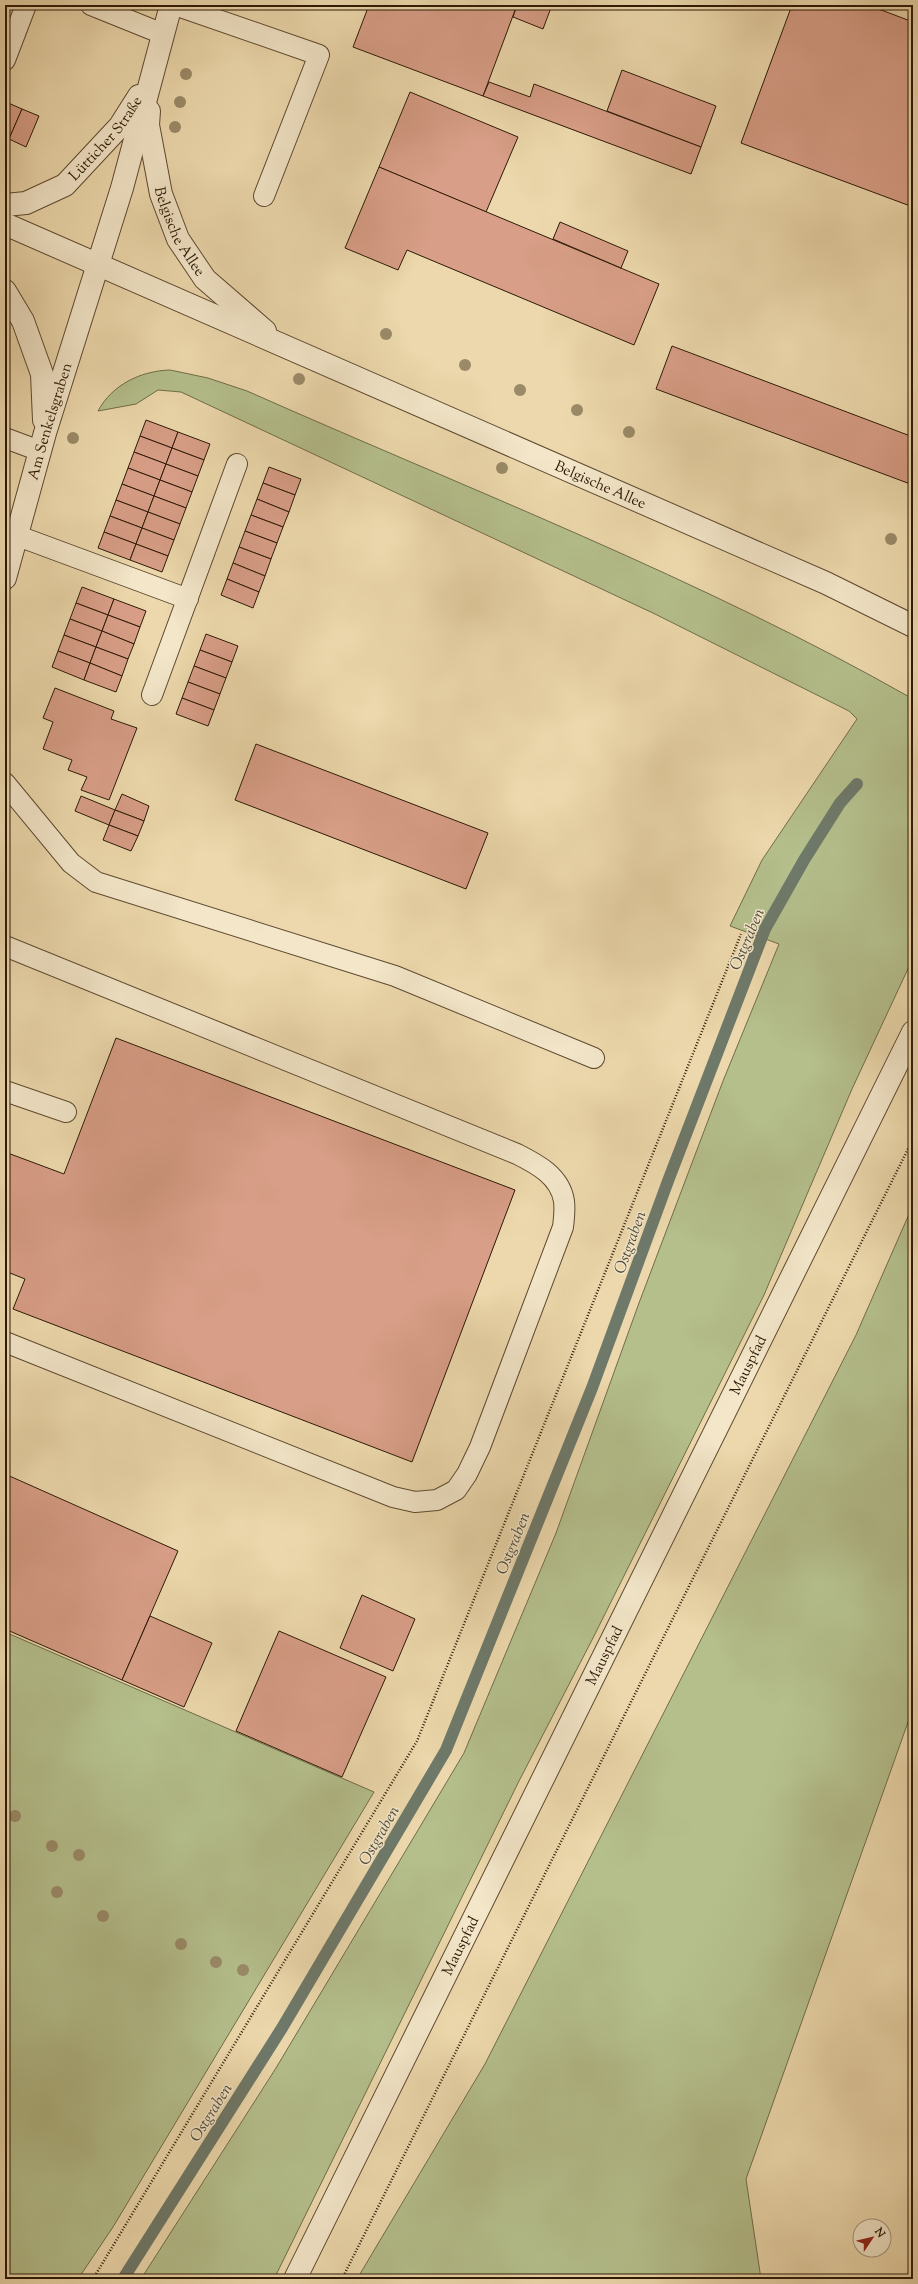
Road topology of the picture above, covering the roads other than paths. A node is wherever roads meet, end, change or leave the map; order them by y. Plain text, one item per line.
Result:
1 (26, 5) edge
2 (91, 5) edge
3 (171, 5) edge
4 (175, 5) edge
5 (163, 34) junction
6 (5, 60) edge
7 (152, 76) junction
8 (264, 196) dead end
9 (5, 205) edge
10 (5, 224) edge
11 (98, 265) junction
12 (5, 291) edge
13 (286, 348) junction
14 (5, 438) edge
15 (43, 442) junction
16 (237, 464) dead end
17 (18, 536) junction
18 (5, 578) edge
19 (188, 599) junction
20 (913, 626) edge
21 (152, 695) dead end
22 (5, 783) edge
23 (5, 946) edge
24 (913, 1032) edge
25 (594, 1058) dead end
26 (5, 1091) edge
27 (66, 1112) dead end
28 (5, 1342) edge
29 (295, 2279) edge

1 - 6 lane
2 - 5 lane
3 - 5 street, Lütticher Straße
4 - 8 lane
5 - 7 street, Lütticher Straße
7 - 9 street, Lütticher Straße
7 - 11 street, Lütticher Straße
7 - 13 street, Belgische Allee
10 - 11 street, Belgische Allee
11 - 13 street, Belgische Allee
11 - 15 street, Am Senkelsgraben
12 - 15 street
13 - 20 street, Belgische Allee
14 - 15 lane
15 - 17 street, Am Senkelsgraben
16 - 19 lane
17 - 18 street, Am Senkelsgraben
17 - 19 lane
19 - 21 lane
22 - 25 lane
23 - 28 lane
24 - 29 street, Mauspfad
26 - 27 lane

